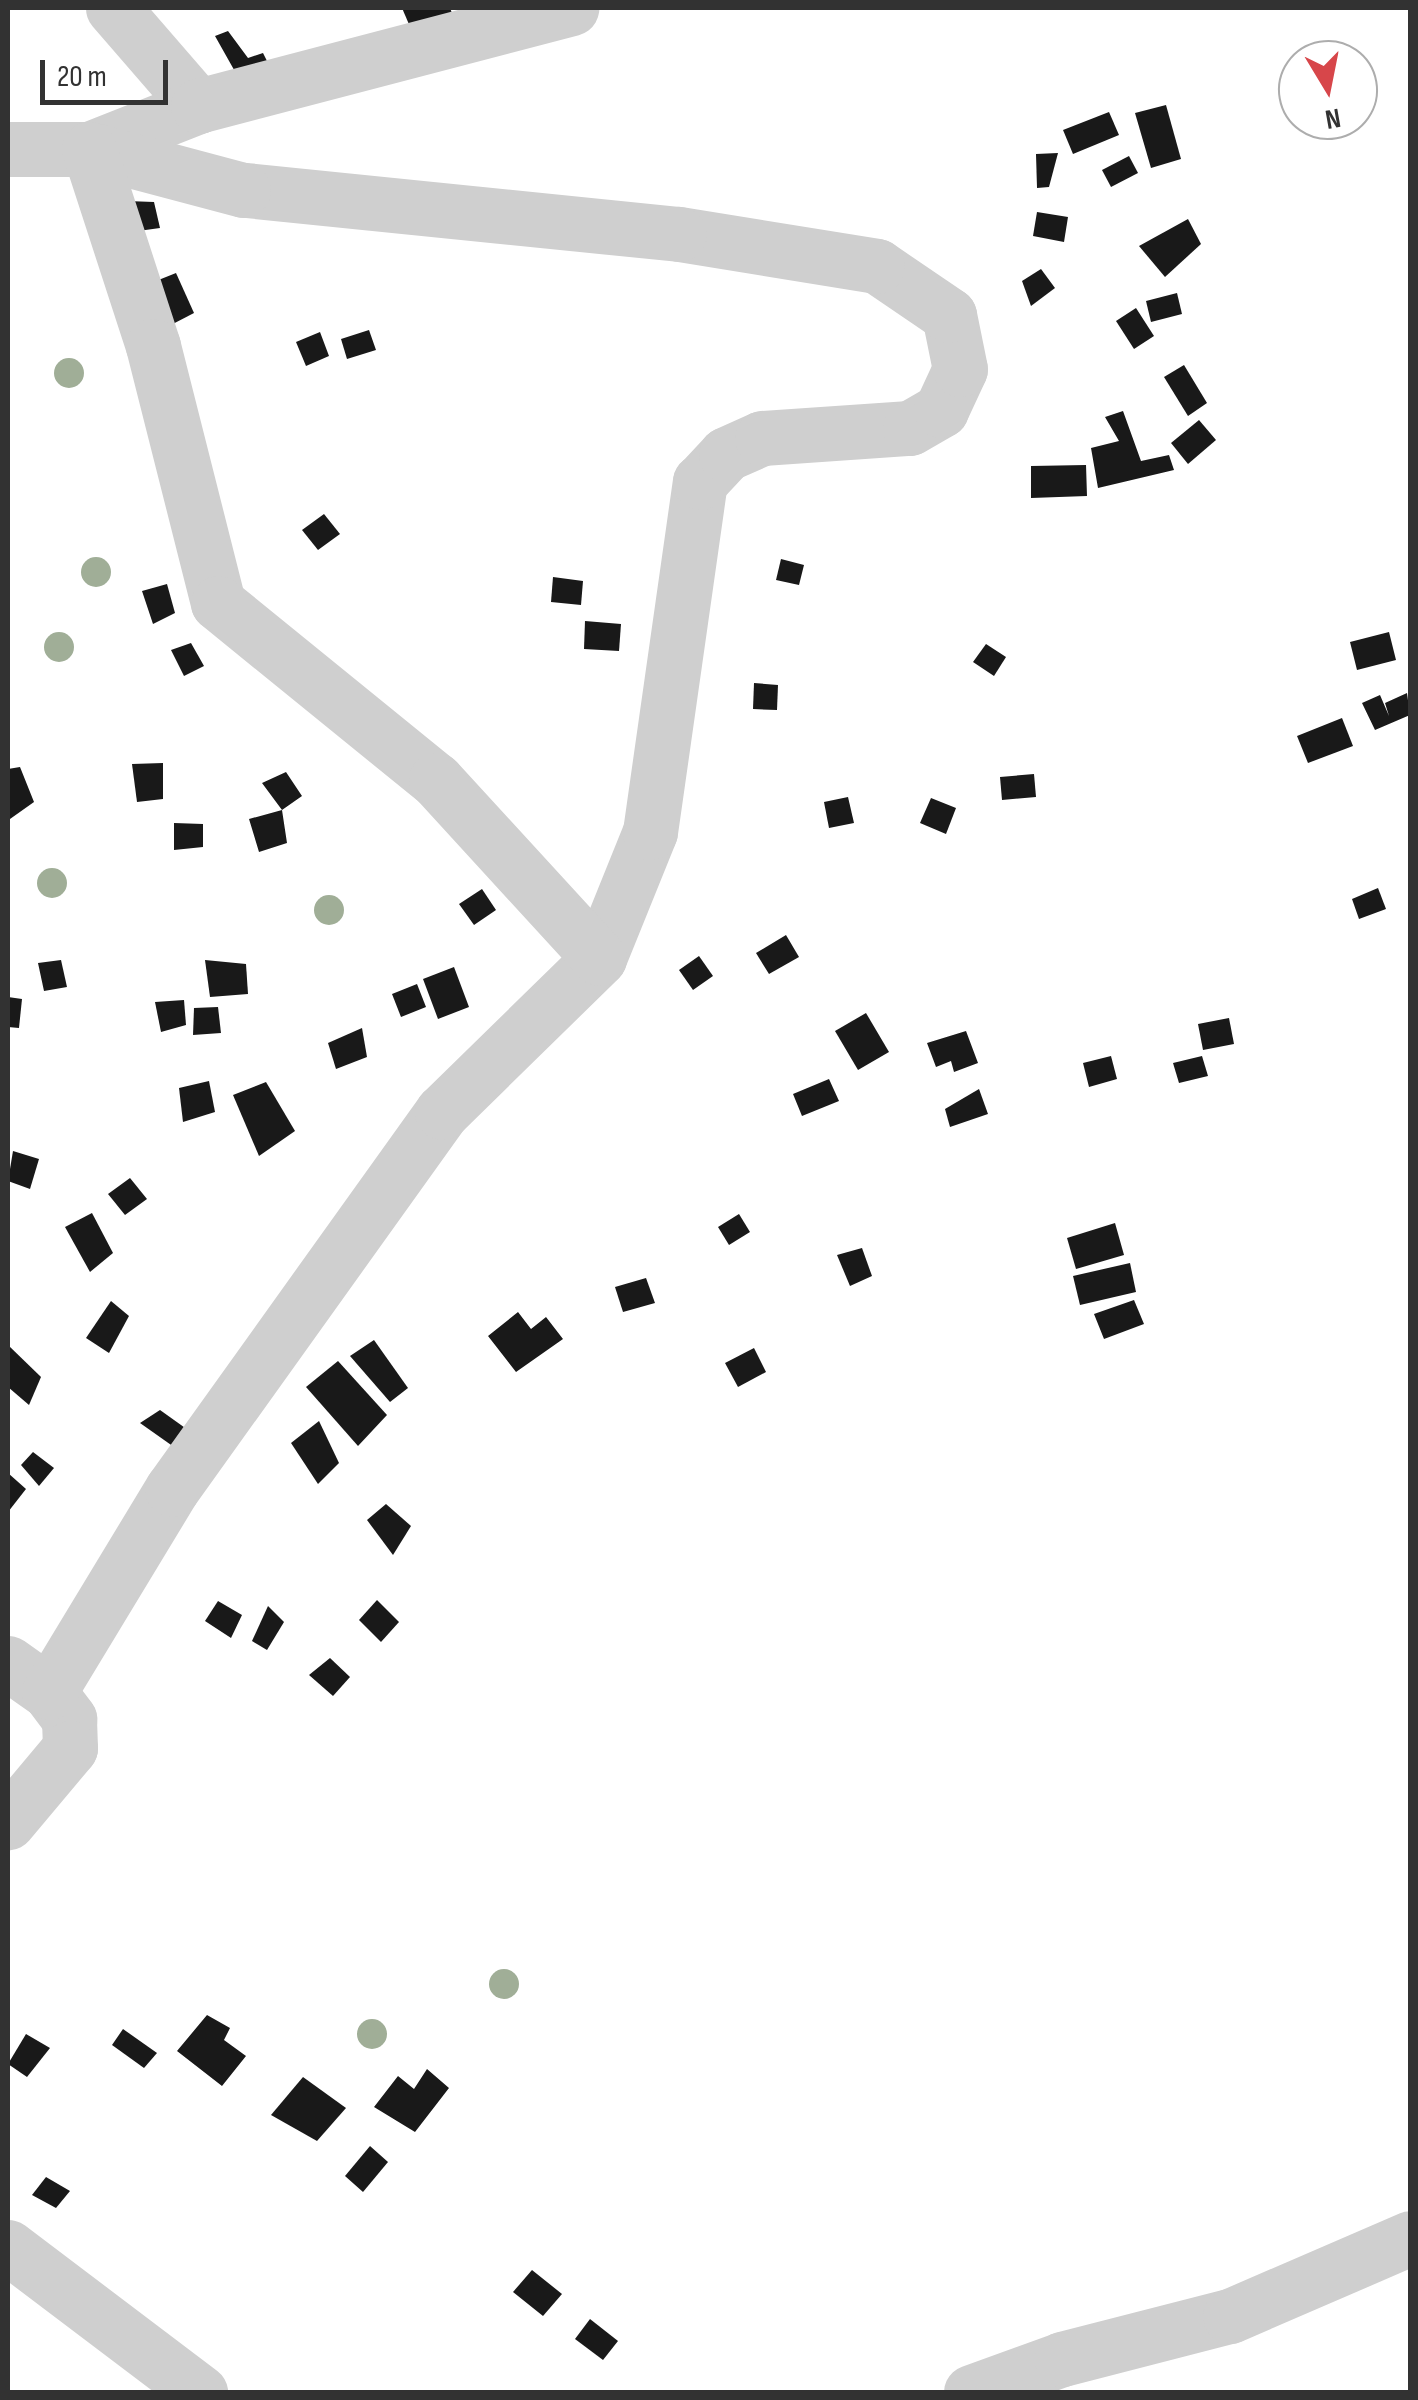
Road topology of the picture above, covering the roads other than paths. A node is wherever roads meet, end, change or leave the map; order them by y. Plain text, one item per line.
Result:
1 (113, 8) edge
2 (571, 8) edge
3 (198, 106) junction
4 (8, 148) edge
5 (90, 149) junction
6 (599, 958) junction
7 (28, 1678) edge
8 (8, 1822) edge
9 (1410, 2238) edge
10 (8, 2247) edge
11 (200, 2392) edge
12 (971, 2392) edge

1 - 3 street
2 - 3 street
3 - 5 street
4 - 5 street
5 - 6 street
5 - 6 street
6 - 7 street
7 - 8 street
9 - 12 street
10 - 11 street

